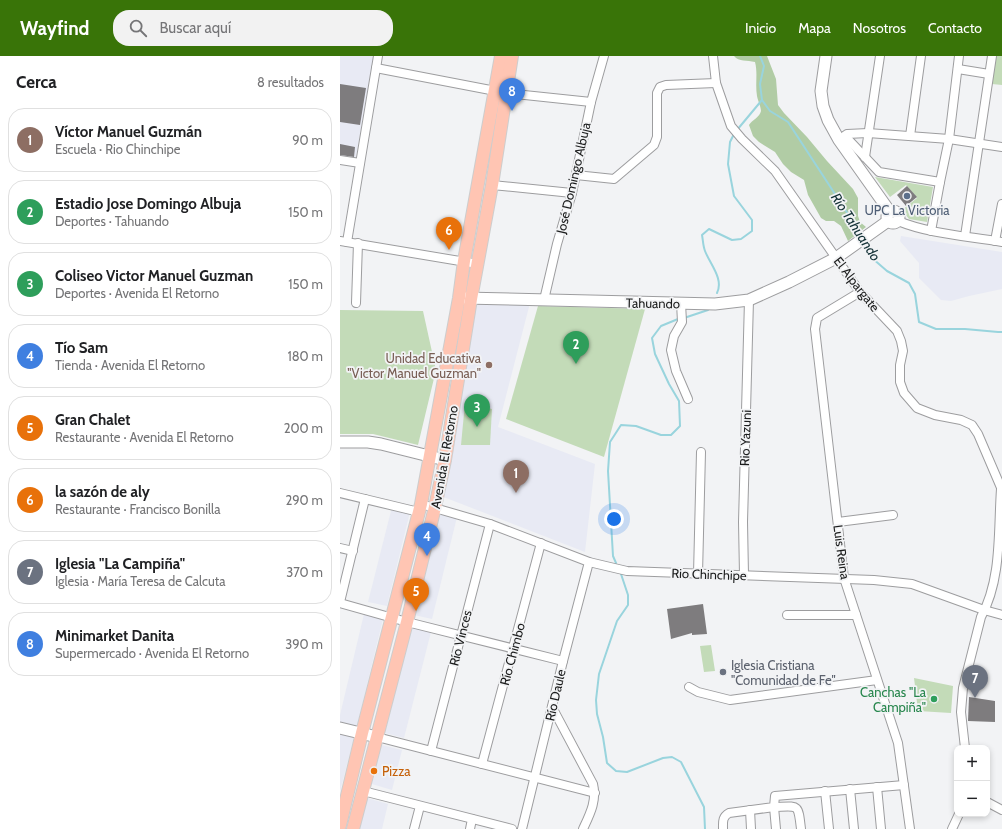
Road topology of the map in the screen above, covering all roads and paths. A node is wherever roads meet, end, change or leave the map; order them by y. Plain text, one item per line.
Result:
1 (378, 56) edge
2 (501, 56) edge
3 (512, 56) edge
4 (604, 56) edge
5 (713, 56) edge
6 (826, 56) edge
7 (880, 56) edge
8 (921, 56) edge
9 (959, 56) edge
10 (992, 56) edge
11 (376, 68) junction
12 (958, 69) junction
13 (989, 74) junction
14 (716, 83) junction
15 (500, 92) junction
16 (591, 102) junction
17 (868, 133) junction
18 (910, 136) junction
19 (842, 138) junction
20 (949, 139) junction
21 (980, 144) junction
22 (1002, 147) edge
23 (865, 157) junction
24 (340, 160) edge
25 (360, 163) junction
26 (576, 175) junction
27 (940, 182) junction
28 (492, 185) junction
29 (572, 193) junction
30 (1002, 204) edge
31 (889, 220) junction
32 (932, 231) junction
33 (965, 236) junction
34 (343, 241) edge
35 (998, 241) edge
36 (358, 243) junction
37 (839, 256) junction
38 (464, 261) junction
39 (478, 264) junction
40 (860, 292) junction
41 (465, 298) junction
42 (544, 300) junction
43 (749, 300) junction
44 (356, 303) dead end
45 (681, 303) junction
46 (688, 399) dead end
47 (340, 442) edge
48 (701, 452) dead end
49 (430, 457) junction
50 (445, 460) junction
51 (1001, 490) edge
52 (340, 493) edge
53 (365, 499) junction
54 (435, 507) junction
55 (420, 508) junction
56 (893, 516) dead end
57 (838, 522) junction
58 (490, 524) junction
59 (541, 543) junction
60 (340, 548) edge
61 (353, 550) junction
62 (590, 562) junction
63 (698, 574) junction
64 (744, 575) junction
65 (844, 578) junction
66 (340, 603) edge
67 (984, 610) junction
68 (787, 615) dead end
69 (856, 615) junction
70 (1002, 615) edge
71 (392, 618) junction
72 (407, 622) junction
73 (461, 635) junction
74 (513, 648) junction
75 (563, 661) junction
76 (878, 680) junction
77 (689, 687) dead end
78 (552, 707) junction
79 (340, 728) edge
80 (362, 733) junction
81 (377, 737) junction
82 (965, 745) edge
83 (431, 751) junction
84 (482, 764) junction
85 (535, 778) junction
86 (904, 785) junction
87 (877, 787) junction
88 (850, 789) junction
89 (363, 791) junction
90 (825, 791) junction
91 (595, 793) junction
92 (990, 804) edge
93 (420, 806) junction
94 (774, 807) junction
95 (750, 810) junction
96 (1002, 810) edge
97 (958, 817) edge
98 (472, 819) junction
99 (340, 825) edge
100 (353, 829) edge
101 (414, 829) edge
102 (470, 829) edge
103 (512, 829) edge
104 (522, 829) edge
105 (583, 829) edge
106 (723, 829) edge
107 (751, 829) edge
108 (776, 829) edge
109 (801, 829) edge
110 (829, 829) edge
111 (854, 829) edge
112 (881, 829) edge
113 (910, 829) edge
114 (952, 829) edge

1 - 11 street
2 - 15 main road, Avenida El Retorno
3 - 15 main road, Avenida El Retorno
4 - 16 street, José Domingo Albuja
5 - 14 street, El Alpargate
6 - 19 street
7 - 17 street
8 - 18 street
9 - 12 street
10 - 13 street
11 - 15 street
11 - 25 street
12 - 13 street
12 - 20 street
13 - 21 street
14 - 26 street
14 - 37 street, El Alpargate
15 - 16 street
15 - 28 main road, Avenida El Retorno
15 - 38 main road, Avenida El Retorno
16 - 26 street, José Domingo Albuja
17 - 18 street
17 - 19 street
17 - 23 street
18 - 20 street
19 - 23 street
19 - 31 street
20 - 21 street
20 - 27 street
21 - 22 street
21 - 33 street
23 - 27 street
24 - 25 street
25 - 34 street
26 - 29 street, José Domingo Albuja
27 - 32 street
28 - 29 street
28 - 39 main road, Avenida El Retorno
29 - 42 street, José Domingo Albuja
30 - 35 street
31 - 32 street
31 - 37 street, Tahuando
32 - 33 street
33 - 35 street
34 - 36 street
36 - 38 street
36 - 44 street
37 - 40 street, El Alpargate
37 - 43 street, Tahuando
38 - 39 street
38 - 41 main road, Avenida El Retorno
39 - 41 main road, Avenida El Retorno
40 - 51 street, El Alpargate
40 - 57 street, Luis Reina
41 - 42 street, Tahuando
41 - 49 main road, Avenida El Retorno
41 - 50 main road, Avenida El Retorno
42 - 45 street, Tahuando
43 - 45 street, Tahuando
43 - 64 street, Rio Yazuni
45 - 46 street
47 - 49 street
48 - 63 street
49 - 50 street
49 - 55 main road, Avenida El Retorno
50 - 54 main road, Avenida El Retorno
51 - 67 street
52 - 53 street, Rio Chinchipe
53 - 55 street, Rio Chinchipe
53 - 61 street
54 - 55 street, Rio Chinchipe
54 - 58 street, Rio Chinchipe
54 - 72 main road, Avenida El Retorno
55 - 71 main road, Avenida El Retorno
56 - 57 street
57 - 65 street, Luis Reina
58 - 59 street, Rio Chinchipe
58 - 73 street, Río Vinces
59 - 62 street, Rio Chinchipe
59 - 74 street, Río Chimbo
60 - 61 street
61 - 66 street
62 - 63 street, Rio Chinchipe
62 - 75 street, Río Daule
63 - 64 street, Rio Chinchipe
64 - 65 street, Rio Chinchipe
65 - 67 street, Rio Chinchipe
65 - 69 street, Luis Reina
66 - 71 street
67 - 70 street, Rio Chinchipe
67 - 82 street
68 - 69 street
69 - 76 street, Luis Reina
71 - 72 street
71 - 80 main road, Avenida El Retorno
72 - 73 street
72 - 81 main road, Avenida El Retorno
73 - 74 street
73 - 83 street, Río Vinces
74 - 75 street
74 - 84 street, Río Chimbo
75 - 78 street, Río Daule
76 - 77 street
76 - 86 street, Luis Reina
78 - 85 street, Río Daule
78 - 91 street
79 - 80 street
80 - 81 street
80 - 99 main road, Avenida El Retorno
81 - 83 street
81 - 89 main road, Avenida El Retorno
83 - 84 street
84 - 85 street
85 - 91 street
85 - 104 street, Río Daule
86 - 87 street
86 - 113 street, Luis Reina
87 - 88 street
87 - 112 street
88 - 90 street
88 - 111 street
89 - 93 street
89 - 100 main road, Avenida El Retorno
90 - 94 street
90 - 110 street
91 - 105 street
92 - 96 street
93 - 98 street
93 - 101 street
94 - 95 street
94 - 108 street
94 - 109 street
95 - 106 street
95 - 107 street
97 - 114 street
98 - 102 street
98 - 103 street

